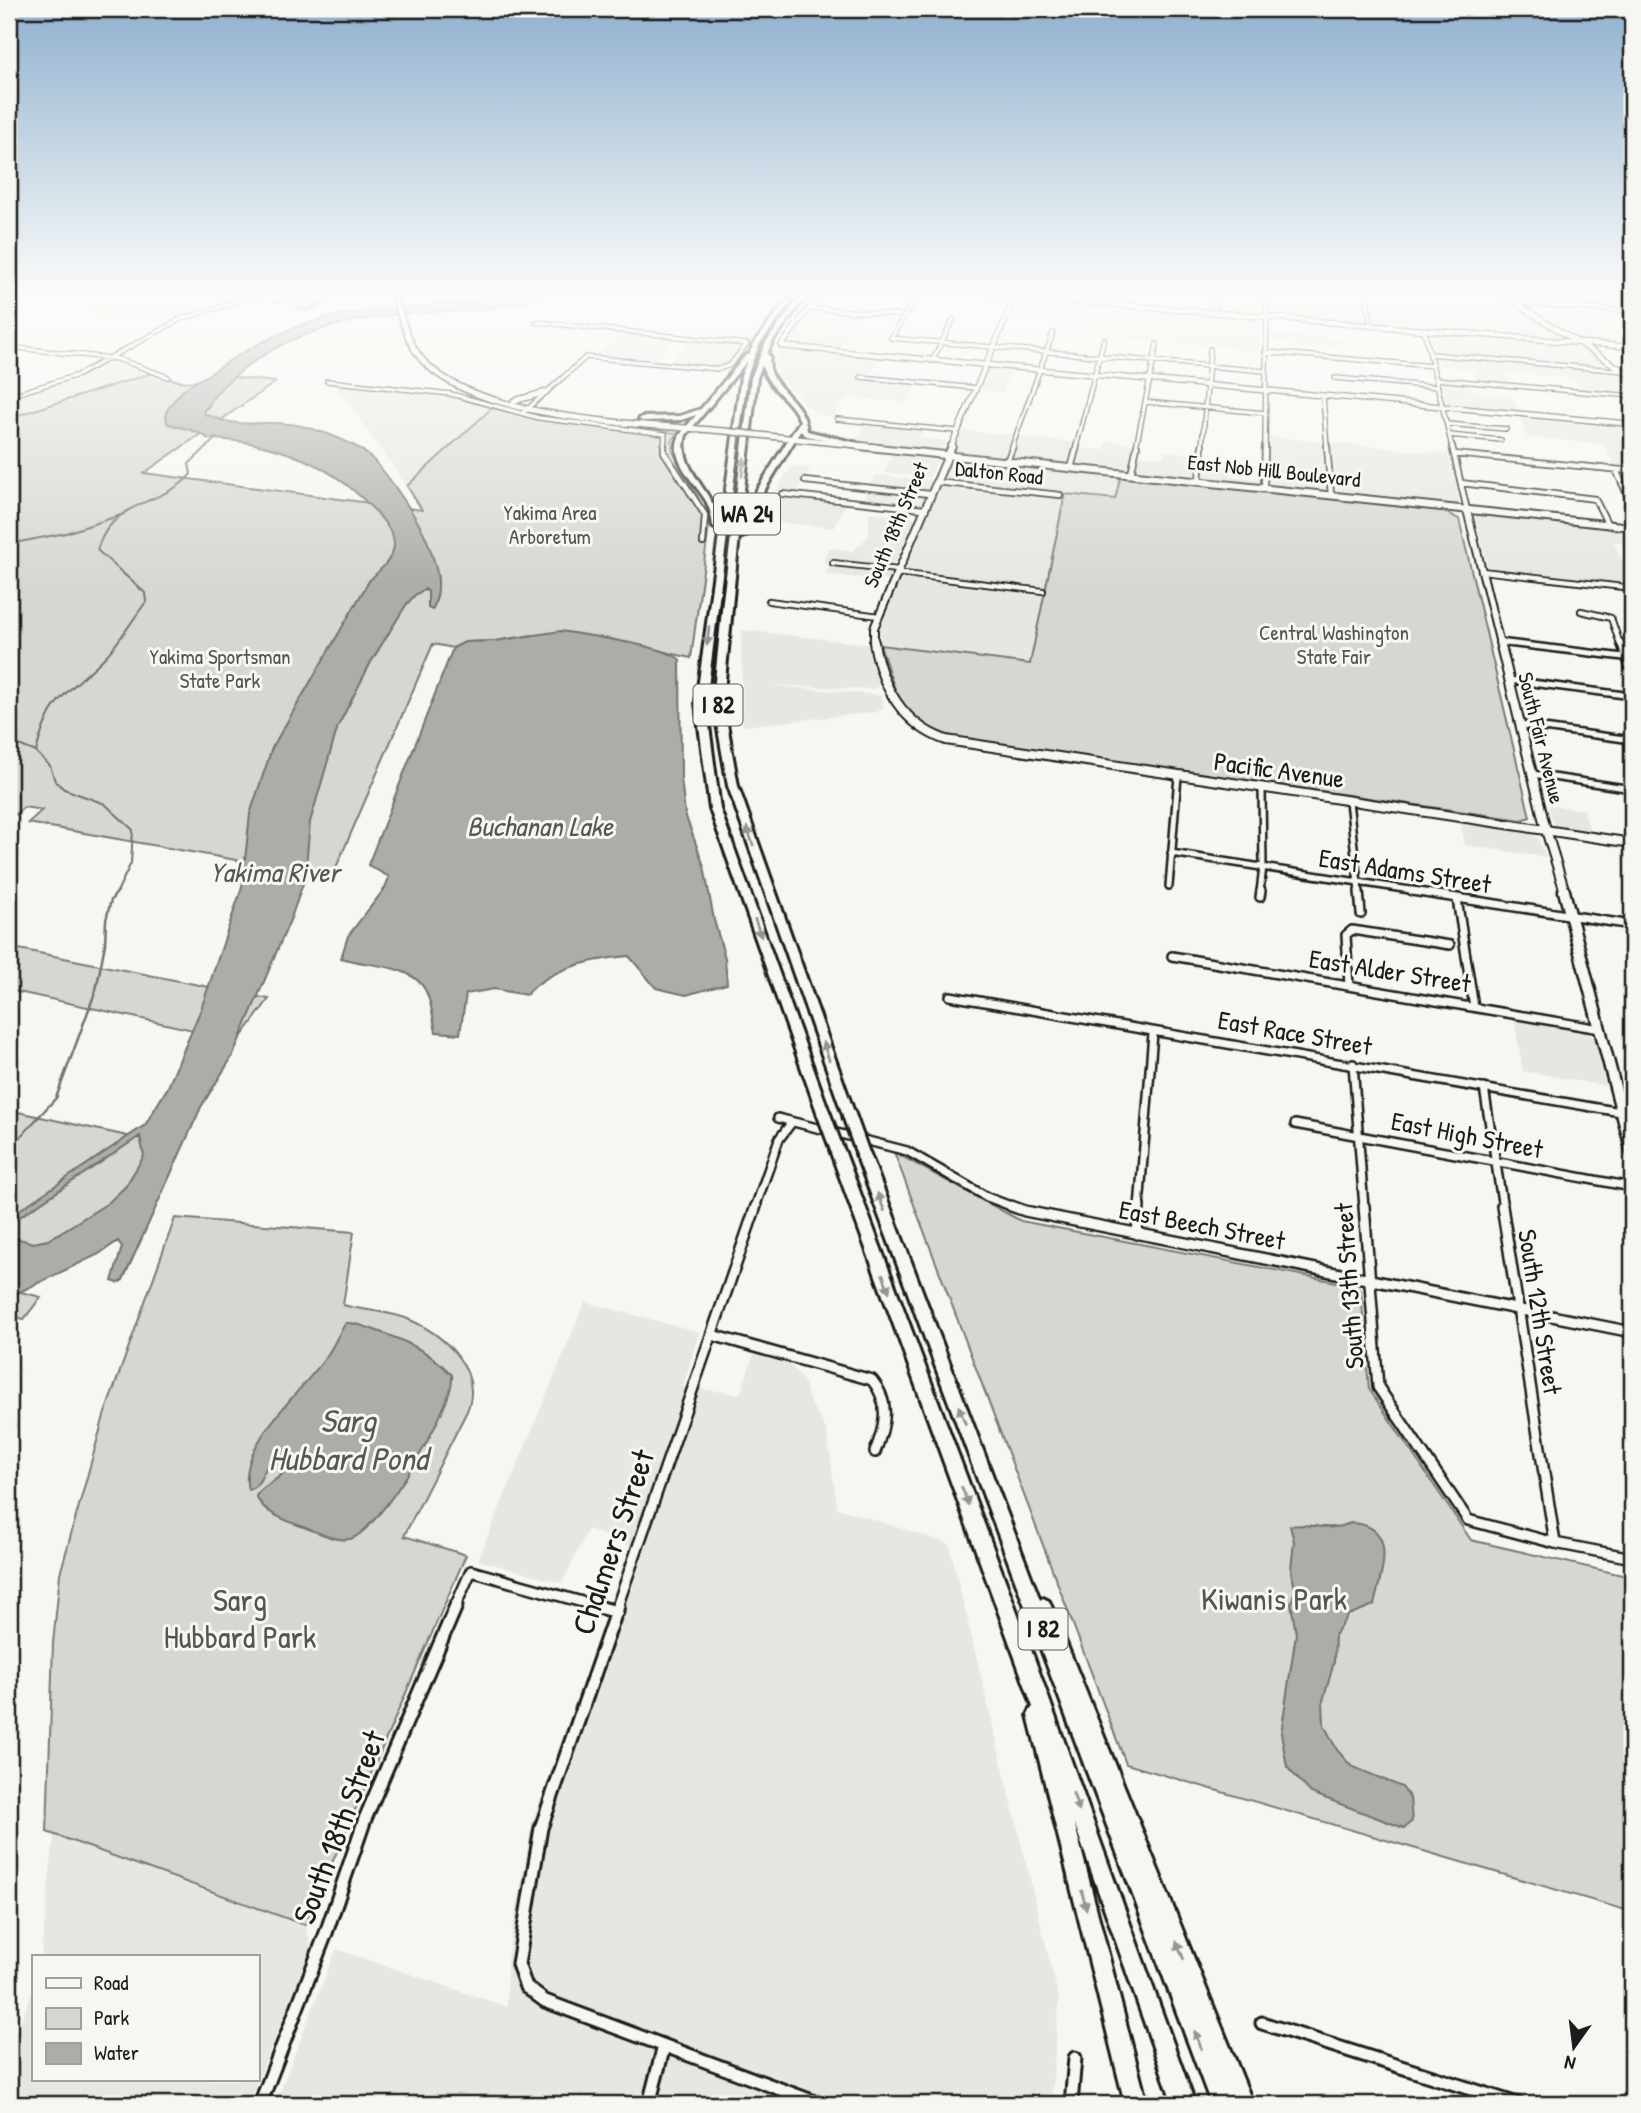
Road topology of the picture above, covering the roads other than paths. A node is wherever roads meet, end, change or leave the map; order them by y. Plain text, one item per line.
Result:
1 (27, 391) edge
2 (429, 391) edge
3 (469, 391) edge
4 (479, 391) edge
5 (548, 391) edge
6 (718, 391) edge
7 (742, 391) edge
8 (752, 391) edge
9 (782, 391) edge
10 (974, 391) edge
11 (1033, 391) edge
12 (1091, 391) edge
13 (1149, 391) edge
14 (1207, 391) edge
15 (1252, 391) edge
16 (1439, 391) edge
17 (1570, 391) edge
18 (1265, 392) junction
19 (544, 394) junction
20 (9, 396) edge
21 (1632, 396) edge
22 (1323, 397) junction
23 (514, 401) junction
24 (1146, 402) junction
25 (530, 407) junction
26 (1205, 407) junction
27 (1444, 408) junction
28 (552, 409) junction
29 (704, 410) junction
30 (1265, 413) junction
31 (521, 414) junction
32 (642, 419) junction
33 (836, 419) dead end
34 (803, 421) junction
35 (1447, 424) junction
36 (1632, 424) edge
37 (662, 425) junction
38 (692, 426) junction
39 (1506, 429) dead end
40 (956, 431) junction
41 (683, 435) junction
42 (1449, 435) junction
43 (796, 437) junction
44 (1501, 440) dead end
45 (818, 442) junction
46 (854, 443) junction
47 (788, 448) junction
48 (912, 451) junction
49 (1454, 454) junction
50 (947, 455) junction
51 (1007, 461) junction
52 (1071, 468) junction
53 (1616, 470) junction
54 (1632, 471) edge
55 (1130, 474) junction
56 (805, 481) dead end
57 (1199, 481) junction
58 (935, 482) junction
59 (1461, 483) junction
60 (1264, 488) junction
61 (783, 494) dead end
62 (930, 494) junction
63 (1060, 495) dead end
64 (1331, 495) junction
65 (1632, 505) edge
66 (924, 509) junction
67 (1467, 510) junction
68 (1608, 525) junction
69 (1632, 527) edge
70 (703, 543) dead end
71 (712, 558) joint
72 (833, 563) dead end
73 (897, 571) junction
74 (1482, 571) junction
75 (1632, 588) edge
76 (1043, 591) dead end
77 (727, 600) junction
78 (768, 601) dead end
79 (711, 606) junction
80 (1581, 611) dead end
81 (879, 615) junction
82 (1499, 642) junction
83 (1629, 658) edge
84 (1632, 675) edge
85 (1509, 681) junction
86 (1632, 696) edge
87 (1521, 725) junction
88 (921, 729) joint
89 (1632, 740) edge
90 (1533, 774) junction
91 (1178, 776) junction
92 (1262, 788) junction
93 (1632, 789) edge
94 (1349, 801) junction
95 (1546, 830) junction
96 (1632, 843) edge
97 (1171, 853) junction
98 (1263, 867) junction
99 (1357, 882) junction
100 (1169, 886) dead end
101 (1260, 897) dead end
102 (1457, 899) junction
103 (1361, 914) dead end
104 (1572, 917) junction
105 (1632, 925) edge
106 (1450, 945) dead end
107 (1172, 956) dead end
108 (1349, 986) junction
109 (950, 996) dead end
110 (1474, 1007) junction
111 (1600, 1028) junction
112 (1153, 1033) junction
113 (1353, 1064) junction
114 (1483, 1088) junction
115 (1628, 1113) edge
116 (778, 1118) dead end
117 (792, 1122) junction
118 (1295, 1124) dead end
119 (1359, 1136) junction
120 (1632, 1152) edge
121 (1495, 1161) junction
122 (1632, 1187) edge
123 (1137, 1234) junction
124 (1370, 1279) junction
125 (1518, 1308) junction
126 (1632, 1332) edge
127 (712, 1335) junction
128 (975, 1448) junction
129 (875, 1452) dead end
130 (1555, 1543) junction
131 (1632, 1558) edge
132 (617, 1612) junction
133 (1020, 1644) junction
134 (1262, 2023) dead end
135 (664, 2046) junction
136 (1075, 2058) dead end
137 (1125, 2067) junction
138 (260, 2104) edge
139 (649, 2104) edge
140 (820, 2104) edge
141 (1071, 2104) edge
142 (1130, 2104) edge
143 (1136, 2104) edge
144 (1184, 2104) edge
145 (1222, 2104) edge
146 (1242, 2104) edge
147 (1518, 2104) edge

1 - 20 street
2 - 31 street
3 - 25 main road
4 - 23 main road
5 - 19 street
6 - 29 highway
7 - 79 highway, I 82
77 -> 8 highway, I 82
9 - 34 highway
10 - 40 street, South 18th Street
11 - 51 street
12 - 52 street
13 - 24 street
14 - 26 street
15 - 18 street
16 - 27 street, South Fair Avenue
17 - 21 street
18 - 22 street
18 - 30 street
19 - 23 main road
19 - 25 street
19 - 28 main road
22 - 27 street
22 - 64 street
23 - 25 main road
24 - 26 street
24 - 55 street
25 - 28 main road
25 - 31 street
25 - 37 main road
26 - 30 street
26 - 57 street
27 - 35 street, South Fair Avenue
27 - 36 street
28 - 32 main road
29 - 32 highway
29 - 38 highway
30 - 60 street
31 - 70 street
32 - 38 main road
33 - 40 street
34 - 43 highway, WA 24
34 - 46 highway
35 - 39 street
35 - 42 street, South Fair Avenue
37 - 38 main road
37 - 41 highway
38 - 41 highway
38 - 43 main road, East Nob Hill Boulevard, bridge
40 - 50 street, South 18th Street
41 - 71 highway, WA 24
42 - 44 street
42 - 49 street, South Fair Avenue
43 - 45 main road, East Nob Hill Boulevard
43 - 46 main road, East Nob Hill Boulevard
43 - 47 highway, WA 24
45 - 47 highway
45 - 48 main road, East Nob Hill Boulevard
46 - 48 main road, East Nob Hill Boulevard
47 - 77 highway, WA 24
48 - 50 main road, East Nob Hill Boulevard
49 - 53 street
49 - 59 street, South Fair Avenue
50 - 51 main road, East Nob Hill Boulevard
50 - 58 street, South 18th Street
51 - 52 main road, East Nob Hill Boulevard
52 - 55 main road, East Nob Hill Boulevard
53 - 54 street
53 - 65 street
55 - 57 main road, East Nob Hill Boulevard
56 - 62 street
57 - 60 main road, East Nob Hill Boulevard
58 - 62 street, South 18th Street
58 - 63 street, Dalton Road
59 - 67 street, South Fair Avenue
59 - 68 street
60 - 64 main road, East Nob Hill Boulevard
61 - 66 street
62 - 66 street, South 18th Street
64 - 67 main road, East Nob Hill Boulevard
66 - 73 street, South 18th Street
67 - 68 main road, East Nob Hill Boulevard
67 - 74 street, South Fair Avenue
68 - 69 main road, East Nob Hill Boulevard
71 - 79 highway
72 - 73 street
73 - 76 street
73 - 81 street, South 18th Street
74 - 75 street
74 - 82 street, South Fair Avenue
128 -> 77 highway, I 82, bridge
78 - 81 street
79 -> 133 highway, I 82, bridge
80 - 83 street
81 - 88 street, South 18th Street
82 - 83 street
82 - 85 street, South Fair Avenue
83 - 84 street
85 - 86 street
85 - 87 street, South Fair Avenue
87 - 89 street
87 - 90 street, South Fair Avenue
88 - 91 street, Pacific Avenue
90 - 93 street
90 - 95 street, South Fair Avenue
91 - 92 street, Pacific Avenue
91 - 97 street
92 - 94 street, Pacific Avenue
92 - 98 street
94 - 95 street, Pacific Avenue
94 - 99 street
95 - 96 street, Pacific Avenue
95 - 104 street, South Fair Avenue
97 - 98 street, East Adams Street
97 - 100 street
98 - 99 street, East Adams Street
98 - 101 street
99 - 102 street, East Adams Street
99 - 103 street
102 - 104 street, East Adams Street
102 - 110 street
104 - 105 street, East Adams Street
104 - 111 street, South Fair Avenue
106 - 108 street
107 - 108 street, East Alder Street
108 - 110 street, East Alder Street
109 - 112 street, East Race Street
110 - 111 street, East Alder Street
111 - 115 street, South Fair Avenue
112 - 113 street, East Race Street
112 - 123 street
113 - 114 street, East Race Street
113 - 119 street, South 13th Street
114 - 115 street, East Race Street
114 - 121 street, South 12th Street
115 - 120 street, South Fair Avenue
116 - 117 street, East Beech Street
117 - 123 street, East Beech Street
117 - 127 street, Chalmers Street
118 - 119 street, East High Street
119 - 121 street, East High Street
119 - 124 street, South 13th Street
121 - 122 street, East High Street
121 - 125 street, South 12th Street
123 - 124 street, East Beech Street
124 - 125 street, East Beech Street
124 - 130 street, South 13th Street
125 - 126 street, East Beech Street
125 - 130 street, South 12th Street
127 - 129 street
127 - 132 street, Chalmers Street
145 -> 128 highway, I 82
146 -> 128 highway
130 - 131 street
132 - 135 street, Chalmers Street
132 - 138 street, South 18th Street
133 -> 137 highway
133 -> 144 highway, I 82
134 - 147 street
135 - 139 street
135 - 140 street
136 - 141 street
137 - 142 highway
137 - 143 highway

